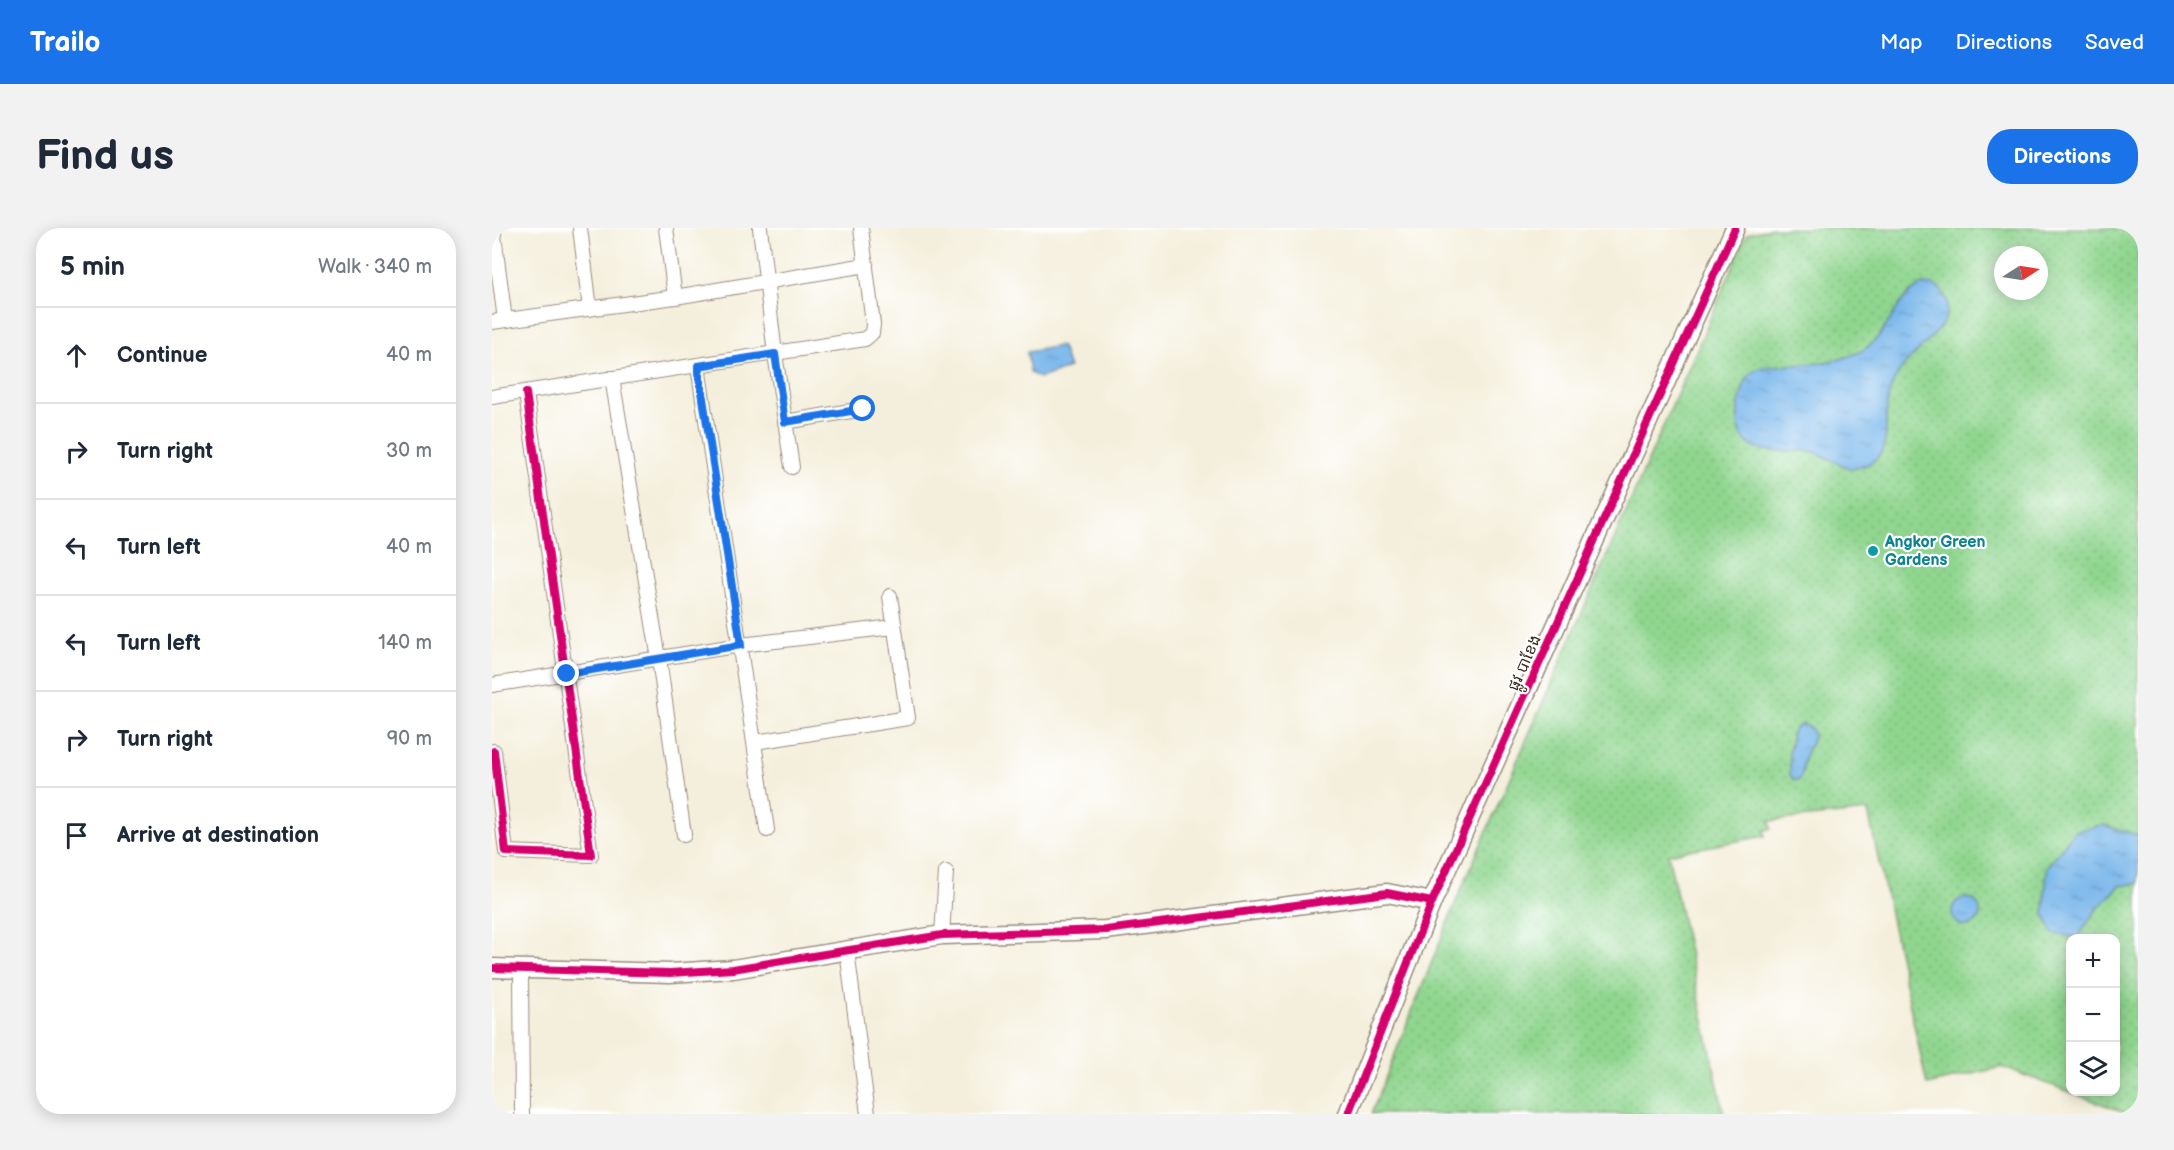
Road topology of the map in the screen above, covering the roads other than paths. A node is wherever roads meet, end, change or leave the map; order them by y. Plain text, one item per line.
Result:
1 (493, 228) edge
2 (580, 228) edge
3 (666, 228) edge
4 (760, 228) edge
5 (861, 228) edge
6 (1735, 228) edge
7 (866, 265) junction
8 (768, 282) junction
9 (675, 297) junction
10 (590, 309) junction
11 (498, 321) edge
12 (775, 354) junction
13 (698, 366) junction
14 (612, 378) junction
15 (526, 393) junction
16 (492, 397) edge
17 (863, 409) dead end
18 (785, 422) junction
19 (792, 467) dead end
20 (890, 596) dead end
21 (893, 627) junction
22 (741, 645) junction
23 (659, 659) junction
24 (567, 674) junction
25 (492, 685) edge
26 (755, 742) junction
27 (493, 746) edge
28 (767, 830) dead end
29 (684, 835) dead end
30 (946, 872) dead end
31 (1432, 902) junction
32 (942, 935) junction
33 (847, 951) junction
34 (492, 968) edge
35 (521, 969) junction
36 (522, 1114) edge
37 (868, 1114) edge
38 (1348, 1114) edge

1 - 11 street
2 - 10 street
3 - 9 street
4 - 8 street
5 - 7 street
6 - 31 street, ផ្លូវ បាខែង
7 - 8 street
7 - 12 street
8 - 9 street
8 - 12 street
9 - 10 street
10 - 11 street
12 - 13 street
12 - 18 street
13 - 14 street
13 - 22 street
14 - 15 street
14 - 23 street
15 - 16 street
15 - 24 street
17 - 18 street
18 - 19 street
20 - 21 street
21 - 22 street
21 - 26 street
22 - 23 street
22 - 26 street
23 - 24 street
23 - 29 street
24 - 25 street
24 - 27 street
26 - 28 street
30 - 32 street
31 - 32 street
31 - 38 street, ផ្លូវ បាខែង
32 - 33 street
33 - 35 street
33 - 37 street
34 - 35 street
35 - 36 street

